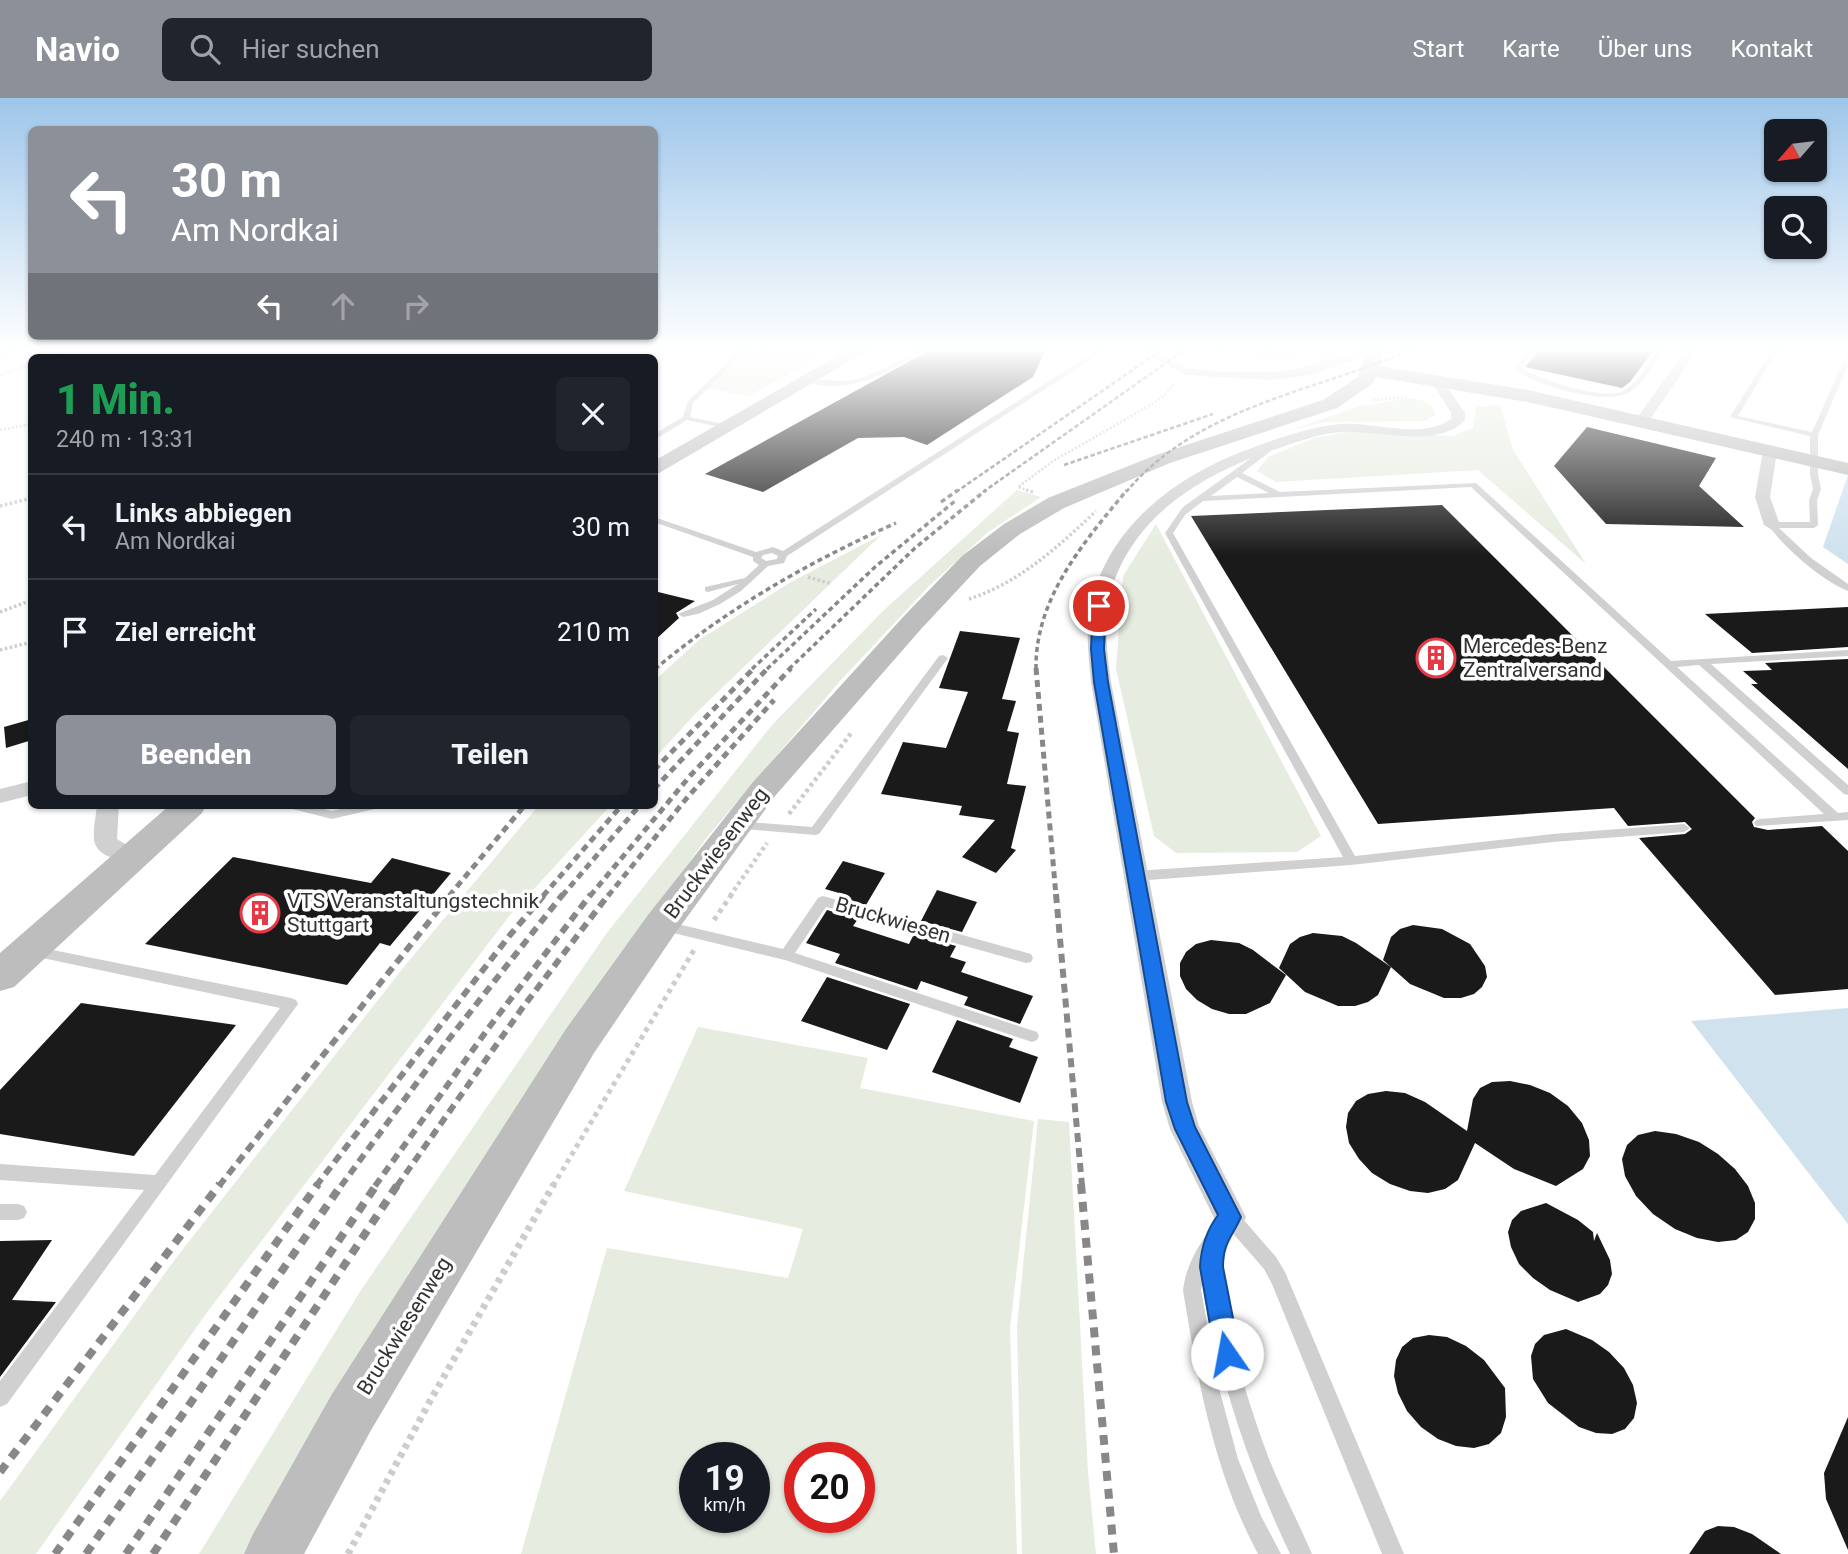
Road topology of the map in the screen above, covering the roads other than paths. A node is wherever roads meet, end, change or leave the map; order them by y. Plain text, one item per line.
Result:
1 (684, 419) edge
2 (690, 419) edge
3 (740, 419) edge
4 (995, 419) edge
5 (1285, 419) edge
6 (1458, 419) edge
7 (1626, 419) edge
8 (1743, 419) edge
9 (1821, 419) edge
10 (1631, 420) joint
11 (726, 427) junction
12 (1814, 435) junction
13 (658, 436) edge
14 (1276, 445) junction
15 (1770, 451) junction
16 (1810, 455) junction
17 (658, 468) edge
18 (1848, 468) edge
19 (1237, 474) junction
20 (1279, 495) junction
21 (1201, 499) junction
22 (658, 520) edge
23 (1772, 526) junction
24 (757, 555) junction
25 (783, 555) junction
26 (765, 564) junction
27 (752, 577) junction
28 (1848, 588) edge
29 (708, 589) dead end
30 (683, 614) dead end
31 (1848, 653) edge
32 (943, 658) dead end
33 (1702, 662) junction
34 (1668, 664) junction
35 (28, 789) edge
36 (1848, 791) edge
37 (0, 796) edge
38 (108, 809) edge
39 (185, 809) edge
40 (309, 809) edge
41 (358, 809) edge
42 (1841, 817) edge
43 (1759, 823) dead end
44 (736, 825) junction
45 (1684, 828) dead end
46 (133, 854) junction
47 (1351, 861) junction
48 (1135, 876) junction
49 (661, 925) junction
50 (27, 950) junction
51 (786, 955) junction
52 (1026, 958) dead end
53 (0, 976) edge
54 (1032, 1036) dead end
55 (0, 1172) edge
56 (159, 1184) junction
57 (0, 1212) edge
58 (19, 1212) dead end
59 (1230, 1217) junction
60 (1218, 1234) junction
61 (0, 1397) edge
62 (273, 1554) edge
63 (1270, 1554) edge
64 (1301, 1554) edge
65 (1393, 1554) edge

1 - 13 lane
2 - 11 lane
3 - 11 main road
4 - 25 lane
5 - 44 main road, Bruckwiesenweg
6 - 14 street
7 - 10 main road
8 - 12 lane
9 - 12 lane
10 - 15 main road
11 - 17 main road
12 - 16 lane
14 - 19 lane
14 - 48 street
15 - 16 main road
15 - 23 street
16 - 18 main road
16 - 23 lane
19 - 20 lane
19 - 21 lane
20 - 21 lane
20 - 34 lane
21 - 47 lane
22 - 24 lane
23 - 28 lane
24 - 25 lane
24 - 26 lane
25 - 26 lane
26 - 27 lane
27 - 29 lane
27 - 30 lane
31 - 33 lane
32 - 44 lane
33 - 34 lane
33 - 36 lane
34 - 42 lane
35 - 37 street
38 - 46 street
39 - 46 main road
40 - 41 lane
42 - 43 lane
44 - 49 main road, Bruckwiesenweg
45 - 47 lane
46 - 50 main road
47 - 48 lane
48 - 59 street
49 - 51 lane
49 - 62 main road, Bruckwiesenweg
50 - 53 main road
50 - 56 lane
51 - 52 lane, Bruckwiesen
51 - 54 lane
55 - 56 lane
56 - 61 lane
57 - 58 lane
59 - 60 lane
59 - 65 lane
60 - 63 lane
60 - 64 lane

